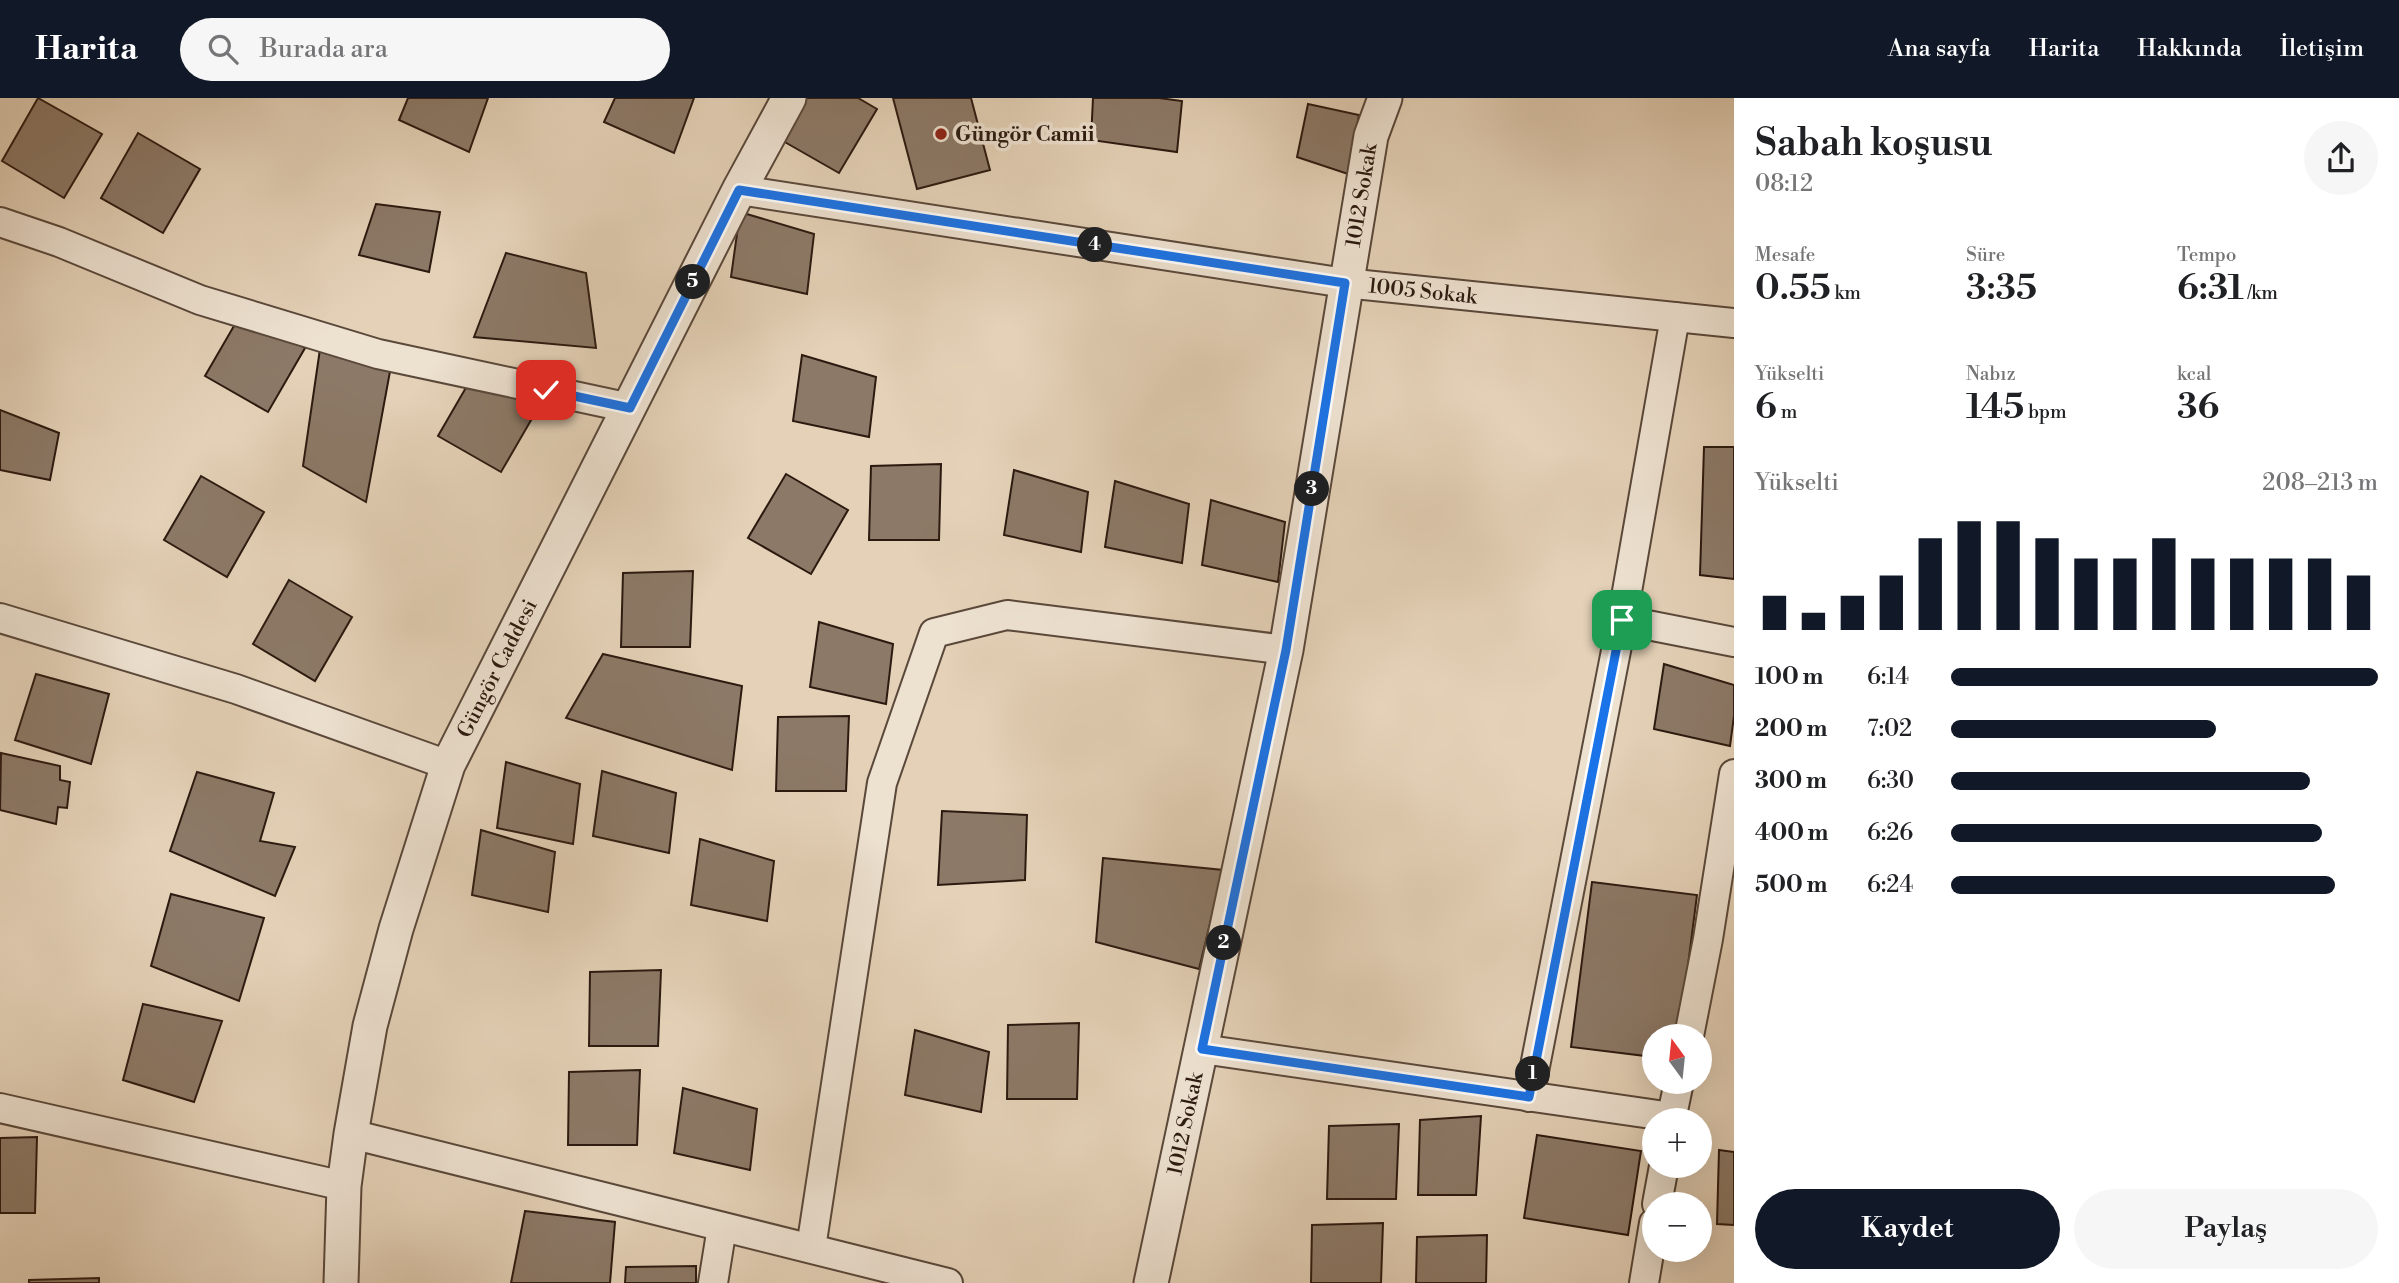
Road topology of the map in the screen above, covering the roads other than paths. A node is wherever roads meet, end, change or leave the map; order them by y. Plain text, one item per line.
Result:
1 (789, 98) edge
2 (1385, 98) edge
3 (739, 190) junction
4 (0, 222) edge
5 (1345, 283) junction
6 (1675, 317) junction
7 (1734, 323) edge
8 (630, 408) junction
9 (0, 618) edge
10 (1622, 620) junction
11 (1734, 642) edge
12 (1286, 650) junction
13 (448, 765) junction
14 (1734, 774) edge
15 (1691, 1024) edge
16 (1202, 1049) junction
17 (1529, 1097) junction
18 (0, 1108) edge
19 (1642, 1114) edge
20 (351, 1134) junction
21 (344, 1186) junction
22 (722, 1227) junction
23 (811, 1248) junction
24 (1648, 1262) edge
25 (341, 1283) edge
26 (713, 1283) edge
27 (948, 1283) edge
28 (1151, 1283) edge
29 (1644, 1283) edge

1 - 3 street, Güngör Caddesi
2 - 5 street, 1012 Sokak
3 - 5 street, 1005 Sokak
3 - 8 street, Güngör Caddesi
4 - 8 street
5 - 6 street, 1005 Sokak
5 - 12 street, 1012 Sokak
6 - 7 street, 1005 Sokak
6 - 10 street
8 - 13 street, Güngör Caddesi
9 - 13 street
10 - 11 street
10 - 17 street
12 - 16 street, 1012 Sokak
12 - 23 street
13 - 20 street, Güngör Caddesi
14 - 15 street
16 - 17 street
16 - 28 street, 1012 Sokak
17 - 19 street
18 - 21 street
20 - 21 street, Güngör Caddesi
20 - 22 street
21 - 25 street, Güngör Caddesi
22 - 23 street
22 - 26 street
23 - 27 street
24 - 29 street

